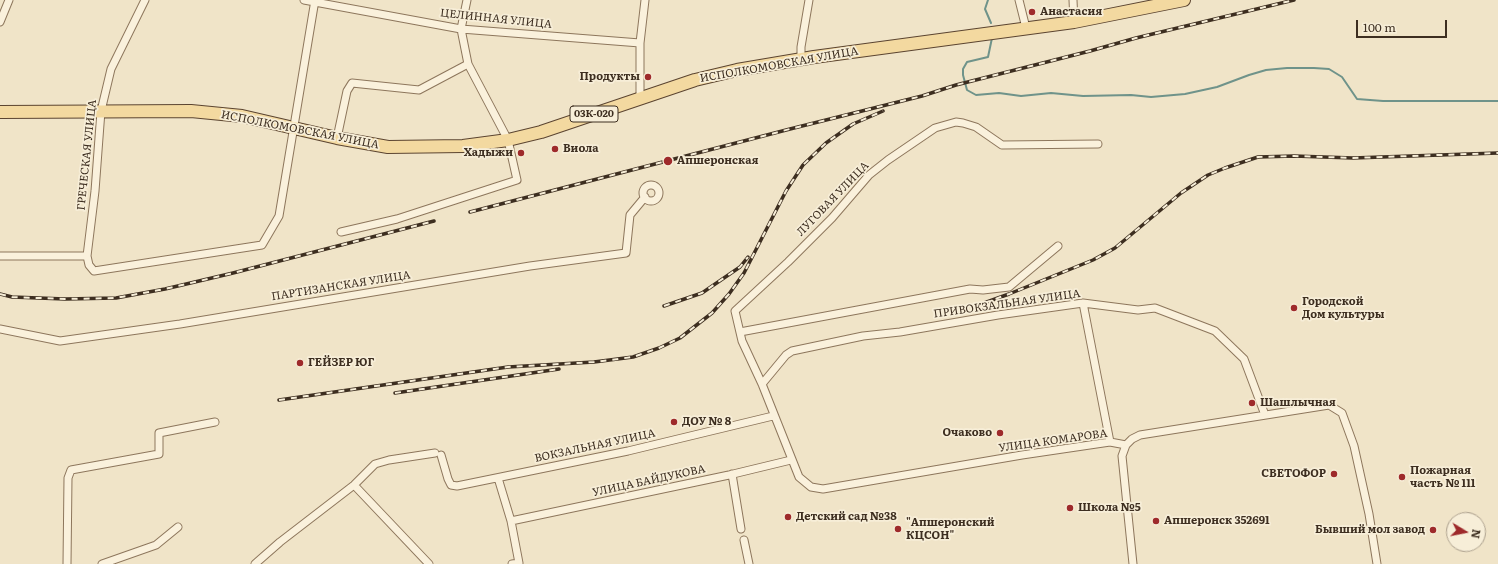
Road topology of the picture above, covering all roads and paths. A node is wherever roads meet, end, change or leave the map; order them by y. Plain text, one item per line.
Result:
1 (9, 0) edge
2 (145, 0) edge
3 (304, 0) edge
4 (467, 0) edge
5 (645, 0) edge
6 (809, 0) edge
7 (1019, 0) edge
8 (1073, 0) edge
9 (1184, 0) edge
10 (315, 1) edge
11 (1158, 3) edge
12 (0, 22) edge
13 (1074, 22) junction
14 (1026, 28) junction
15 (461, 29) junction
16 (640, 43) junction
17 (801, 59) junction
18 (468, 64) junction
19 (640, 98) junction
20 (101, 111) junction
21 (0, 112) edge
22 (294, 129) junction
23 (337, 138) junction
24 (508, 140) junction
25 (1098, 144) dead end
26 (645, 197) dead end
27 (341, 232) dead end
28 (1058, 246) dead end
29 (0, 256) edge
30 (87, 256) junction
31 (1083, 303) junction
32 (0, 329) edge
33 (740, 332) junction
34 (762, 384) junction
35 (1265, 415) junction
36 (773, 416) junction
37 (215, 422) dead end
38 (1110, 442) junction
39 (1126, 444) junction
40 (791, 460) junction
41 (732, 474) junction
42 (498, 478) junction
43 (354, 485) junction
44 (510, 521) junction
45 (178, 527) dead end
46 (741, 529) dead end
47 (744, 540) dead end
48 (67, 564) edge
49 (102, 564) edge
50 (255, 564) edge
51 (429, 564) edge
52 (512, 564) edge
53 (749, 564) edge
54 (1133, 564) edge
55 (1377, 564) edge

1 - 12 street
2 - 20 street, ГРЕЧЕСКАЯ УЛИЦА
3 - 10 street, ЦЕЛИННАЯ УЛИЦА
4 - 15 street
5 - 16 street
6 - 17 street
7 - 14 street
8 - 13 street
9 - 11 main road, ИСПОЛКОМОВСКАЯ УЛИЦА / 03К-020
10 - 15 street, ЦЕЛИННАЯ УЛИЦА
10 - 22 street
11 - 13 main road, ИСПОЛКОМОВСКАЯ УЛИЦА / 03К-020
13 - 14 main road, ИСПОЛКОМОВСКАЯ УЛИЦА / 03К-020
14 - 17 main road, ИСПОЛКОМОВСКАЯ УЛИЦА / 03К-020
15 - 16 street, ЦЕЛИННАЯ УЛИЦА
15 - 18 street
16 - 19 street
17 - 19 main road, ИСПОЛКОМОВСКАЯ УЛИЦА / 03К-020
18 - 23 street
18 - 24 street
19 - 24 main road, ИСПОЛКОМОВСКАЯ УЛИЦА / 03К-020
20 - 21 main road, ИСПОЛКОМОВСКАЯ УЛИЦА / 03К-020
20 - 22 main road, ИСПОЛКОМОВСКАЯ УЛИЦА / 03К-020
20 - 30 street, ГРЕЧЕСКАЯ УЛИЦА
22 - 23 main road, ИСПОЛКОМОВСКАЯ УЛИЦА / 03К-020
22 - 30 street
23 - 24 main road, ИСПОЛКОМОВСКАЯ УЛИЦА / 03К-020
24 - 27 street
25 - 33 street, ЛУГОВАЯ УЛИЦА
26 - 32 street, ПАРТИЗАНСКАЯ УЛИЦА
28 - 33 street, ПРИВОКЗАЛЬНАЯ УЛИЦА
29 - 30 street
31 - 34 street, ПРИВОКЗАЛЬНАЯ УЛИЦА
31 - 35 street, ПРИВОКЗАЛЬНАЯ УЛИЦА
31 - 38 street
33 - 34 street
34 - 36 street
35 - 39 street
35 - 55 street
36 - 40 street
36 - 42 street, ВОКЗАЛЬНАЯ УЛИЦА
37 - 48 street
38 - 39 street, УЛИЦА КОМАРОВА
38 - 40 street, УЛИЦА КОМАРОВА
39 - 54 street
40 - 41 street, УЛИЦА БАЙДУКОВА
41 - 44 street, УЛИЦА БАЙДУКОВА
41 - 46 street
42 - 43 street, ВОКЗАЛЬНАЯ УЛИЦА
42 - 44 street
43 - 50 street, ВОКЗАЛЬНАЯ УЛИЦА
43 - 51 street
44 - 52 street
45 - 49 street
47 - 53 street

